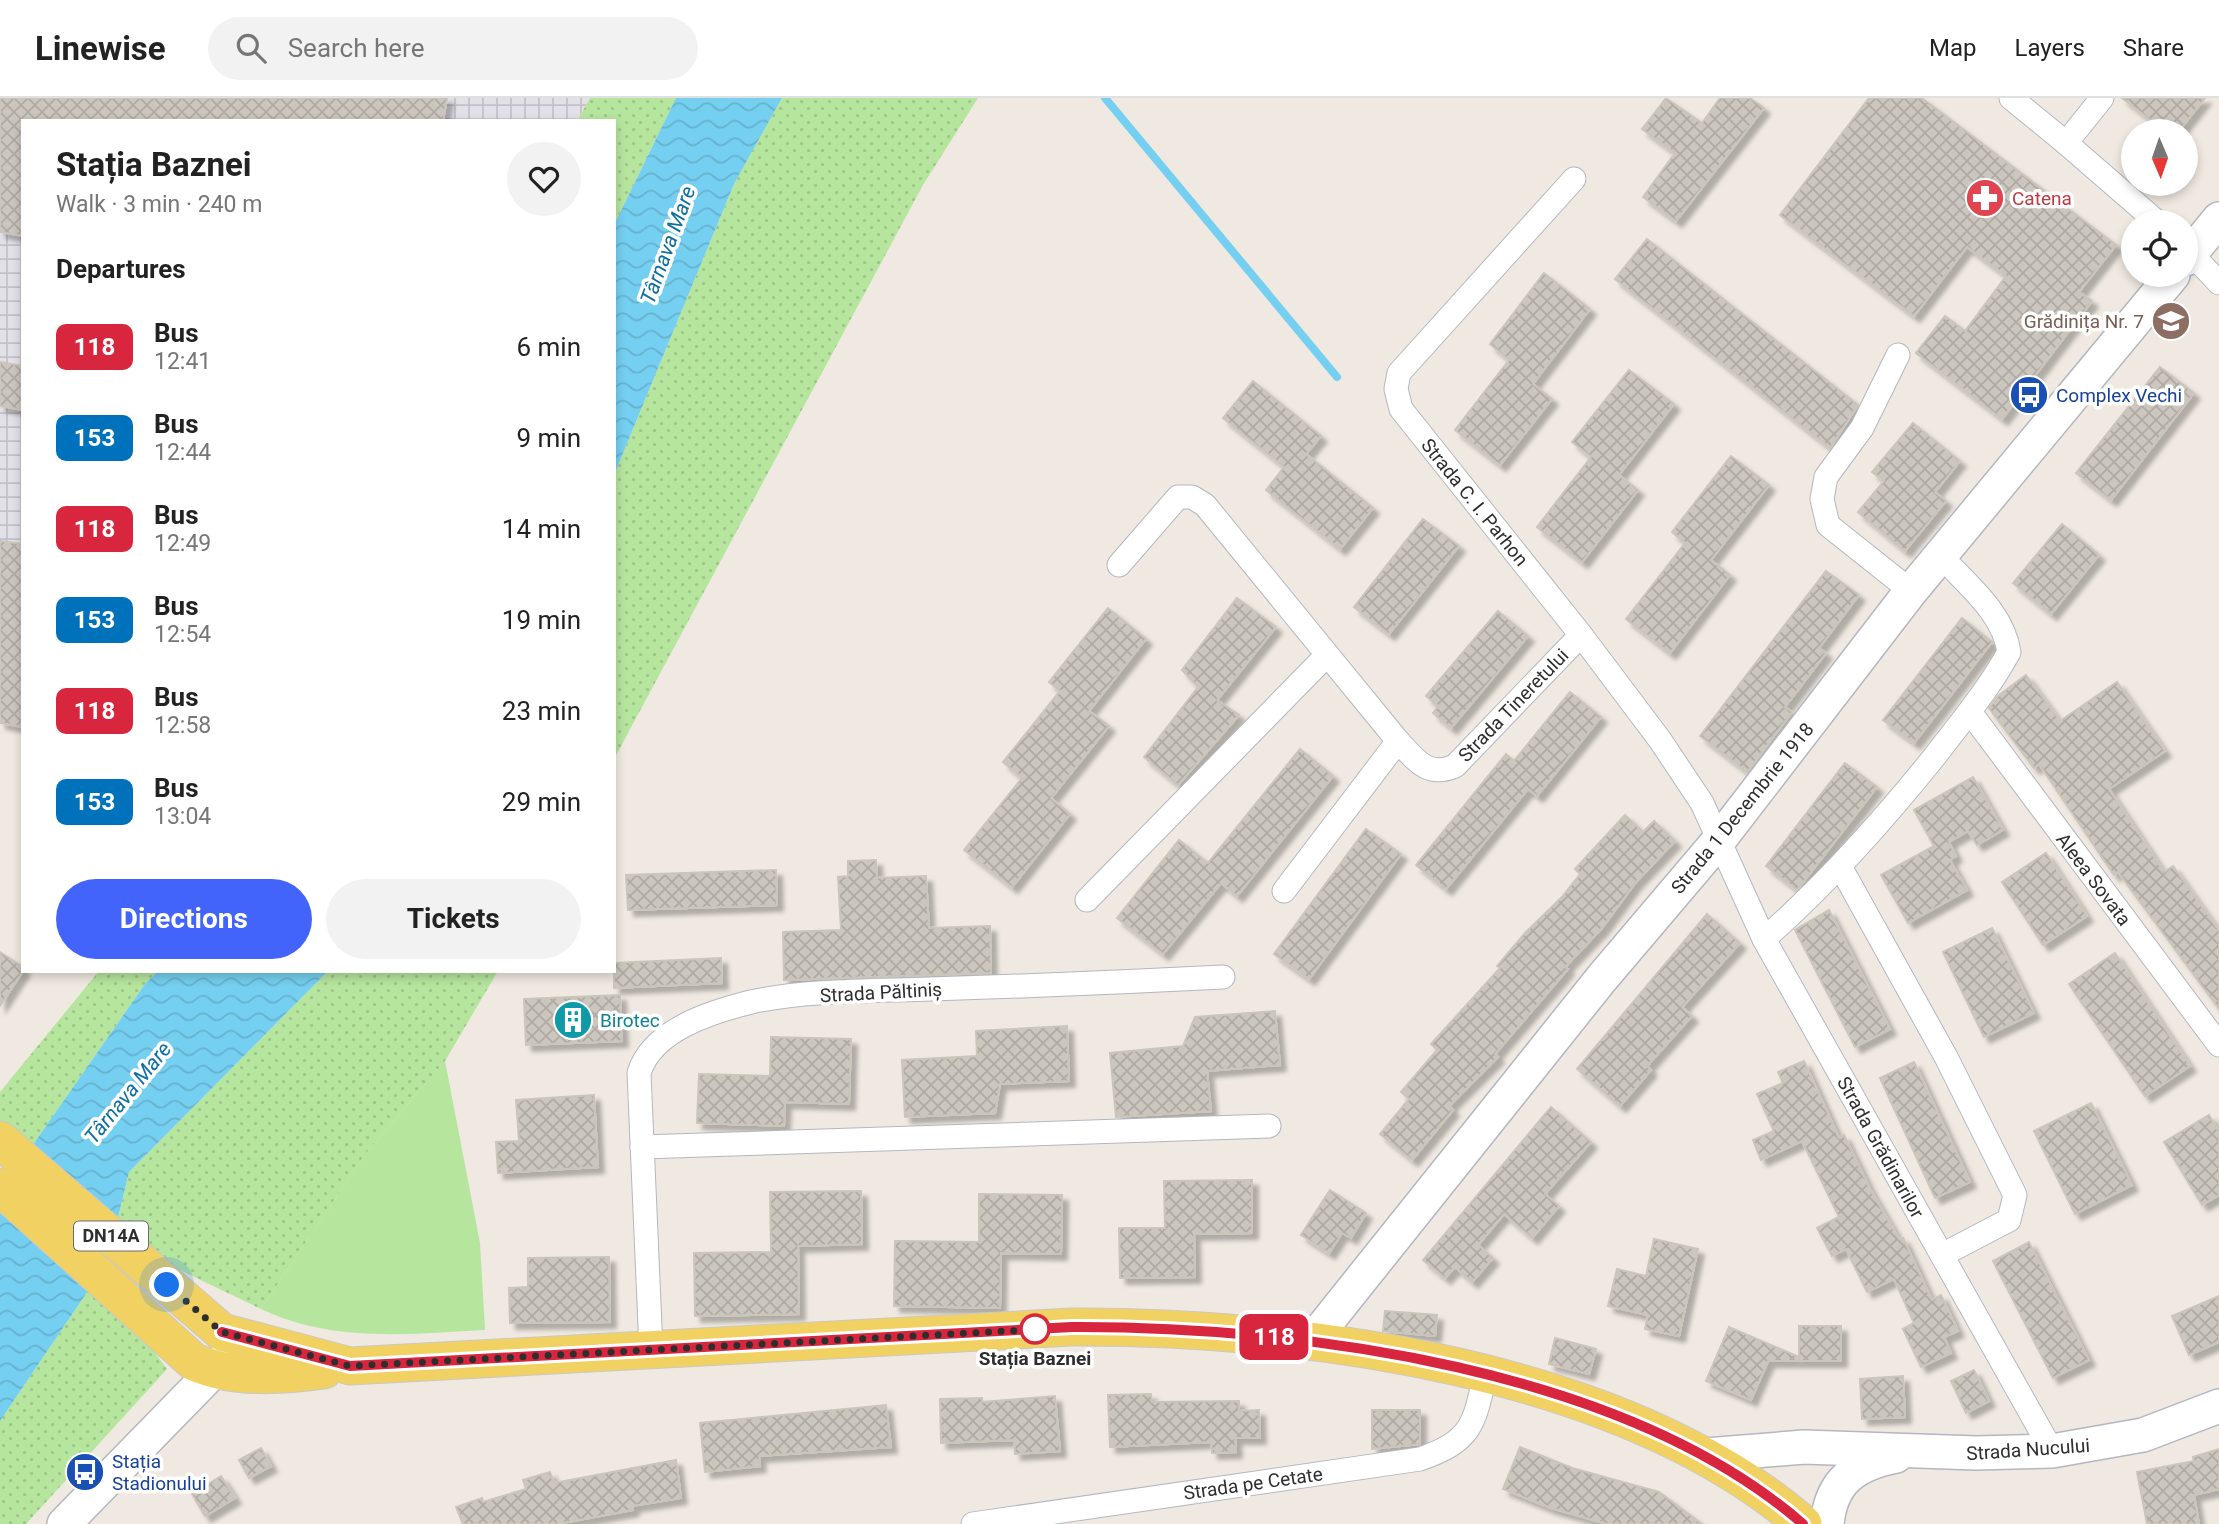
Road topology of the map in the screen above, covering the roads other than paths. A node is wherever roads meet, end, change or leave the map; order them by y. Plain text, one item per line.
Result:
1 (2011, 98) edge
2 (2102, 98) edge
3 (2066, 143) junction
4 (1574, 179) dead end
5 (2143, 210) edge
6 (2219, 219) edge
7 (2198, 243) edge
8 (2198, 269) edge
9 (2219, 283) edge
10 (2161, 287) edge
11 (1898, 355) dead end
12 (1941, 556) junction
13 (1119, 565) dead end
14 (1911, 592) junction
15 (1581, 635) junction
16 (1326, 656) junction
17 (1969, 712) junction
18 (1398, 741) junction
19 (1720, 839) junction
20 (1841, 868) junction
21 (1284, 891) dead end
22 (1087, 900) dead end
23 (1765, 939) junction
24 (1223, 977) dead end
25 (2219, 1045) edge
26 (1269, 1126) dead end
27 (0, 1140) edge
28 (642, 1147) junction
29 (0, 1187) edge
30 (1942, 1255) junction
31 (233, 1336) junction
32 (1311, 1342) junction
33 (651, 1349) junction
34 (204, 1366) junction
35 (350, 1366) junction
36 (1485, 1375) junction
37 (2219, 1406) edge
38 (2052, 1451) junction
39 (1915, 1452) junction
40 (1706, 1455) junction
41 (64, 1524) edge
42 (973, 1524) edge
43 (1803, 1524) edge
44 (1827, 1524) edge

1 - 3 street
2 - 3 street
3 - 5 street
4 - 15 street, Strada C. I. Parhon
6 - 7 main road, Strada 1 Decembrie 1918
8 - 9 street
10 - 12 main road, Strada 1 Decembrie 1918
11 - 14 street
12 - 14 main road, Strada 1 Decembrie 1918
12 - 17 street
13 - 16 street, Strada Tineretului
14 - 19 main road, Strada 1 Decembrie 1918
15 - 18 street, Strada Tineretului
15 - 19 street, Strada C. I. Parhon
16 - 18 street, Strada Tineretului
16 - 22 street
17 - 20 street
17 - 25 street, Aleea Sovata
18 - 21 street
19 - 23 street, Strada Grădinarilor
19 - 32 main road, Strada 1 Decembrie 1918
20 - 23 street
20 - 30 street
23 - 30 street, Strada Grădinarilor
24 - 28 street, Strada Păltiniș
26 - 28 street
27 - 31 main road, DN14A
28 - 33 street, Strada Păltiniș
29 - 34 main road, DN14A
30 - 38 street, Strada Grădinarilor
31 - 34 main road
31 - 35 main road, DN14A
32 - 33 main road, DN14A
32 - 36 main road, DN14A
33 - 35 main road, DN14A
34 - 35 main road, DN14A
34 - 41 main road
36 - 40 main road, DN14A
36 - 42 street, Strada pe Cetate
37 - 38 main road, Strada Nucului
38 - 39 main road, Strada Nucului
39 - 40 main road, Strada Nucului
39 - 44 main road, Strada Nucului
40 - 43 main road, DN14A

